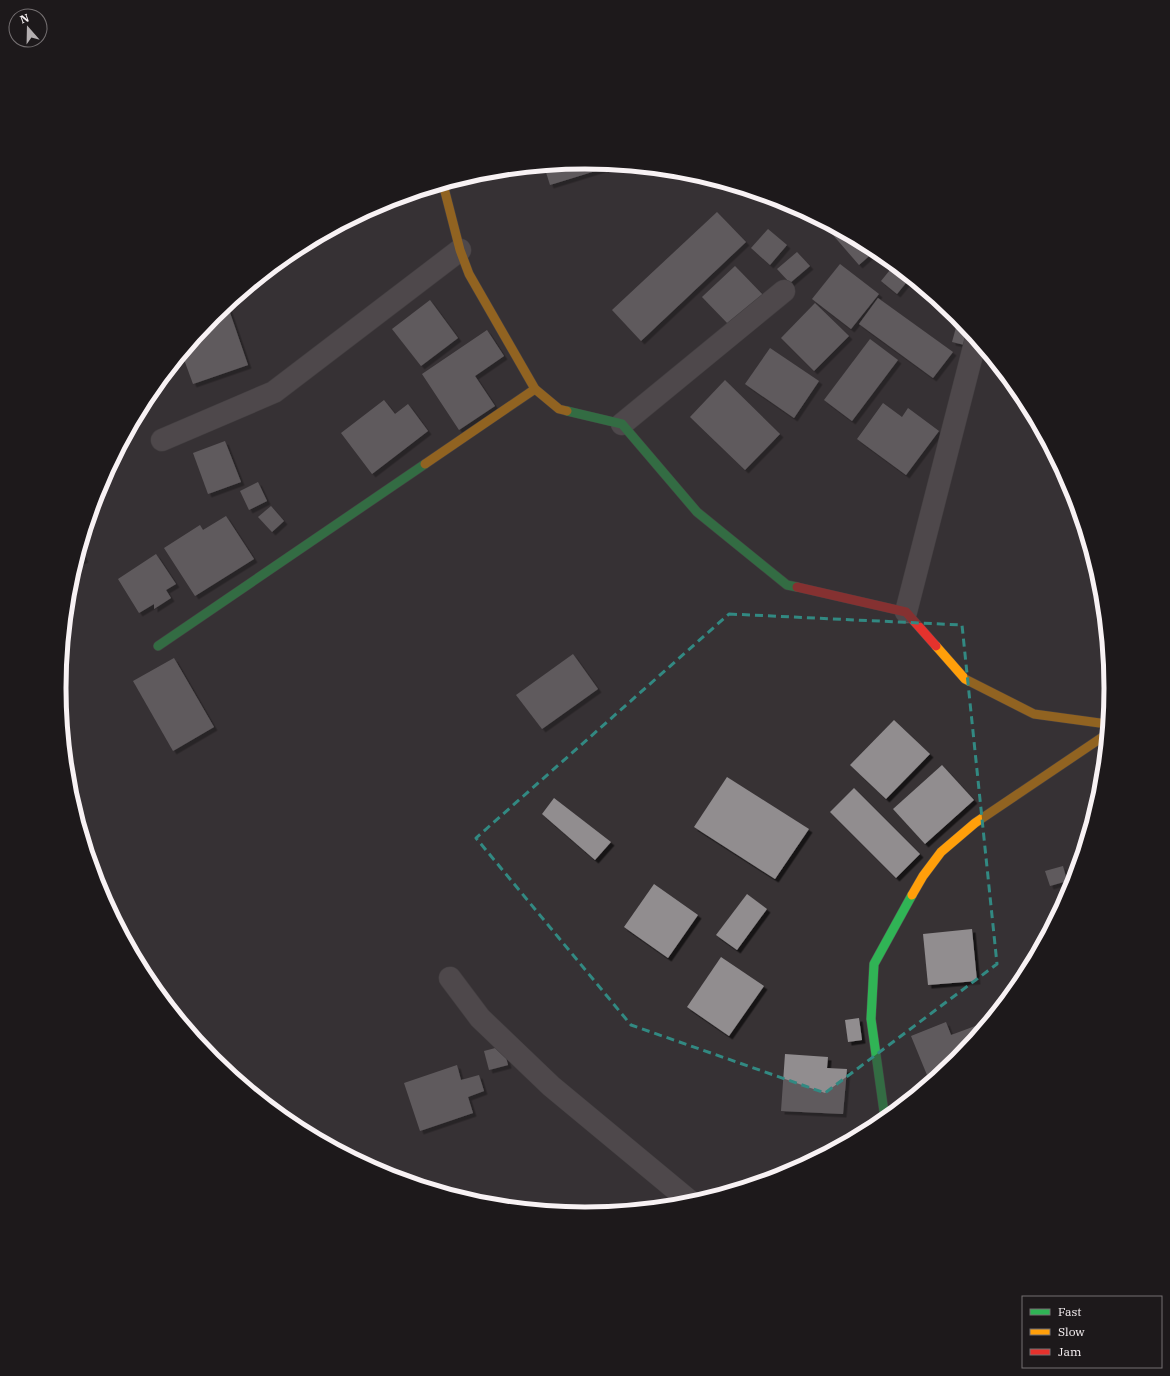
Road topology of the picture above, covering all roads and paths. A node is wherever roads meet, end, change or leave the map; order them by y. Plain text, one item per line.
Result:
1 (444, 189) edge
2 (460, 250) junction
3 (784, 291) dead end
4 (974, 345) edge
5 (535, 389) junction
6 (622, 424) junction
7 (162, 440) dead end
8 (906, 612) junction
9 (158, 646) dead end
10 (1103, 723) edge
11 (1102, 737) edge
12 (450, 978) dead end
13 (884, 1112) edge
14 (685, 1197) edge

1 - 2 street
2 - 5 street
2 - 7 street
3 - 6 street
4 - 8 street
5 - 6 street
5 - 9 street
6 - 8 street
8 - 10 street
11 - 13 street
12 - 14 street

